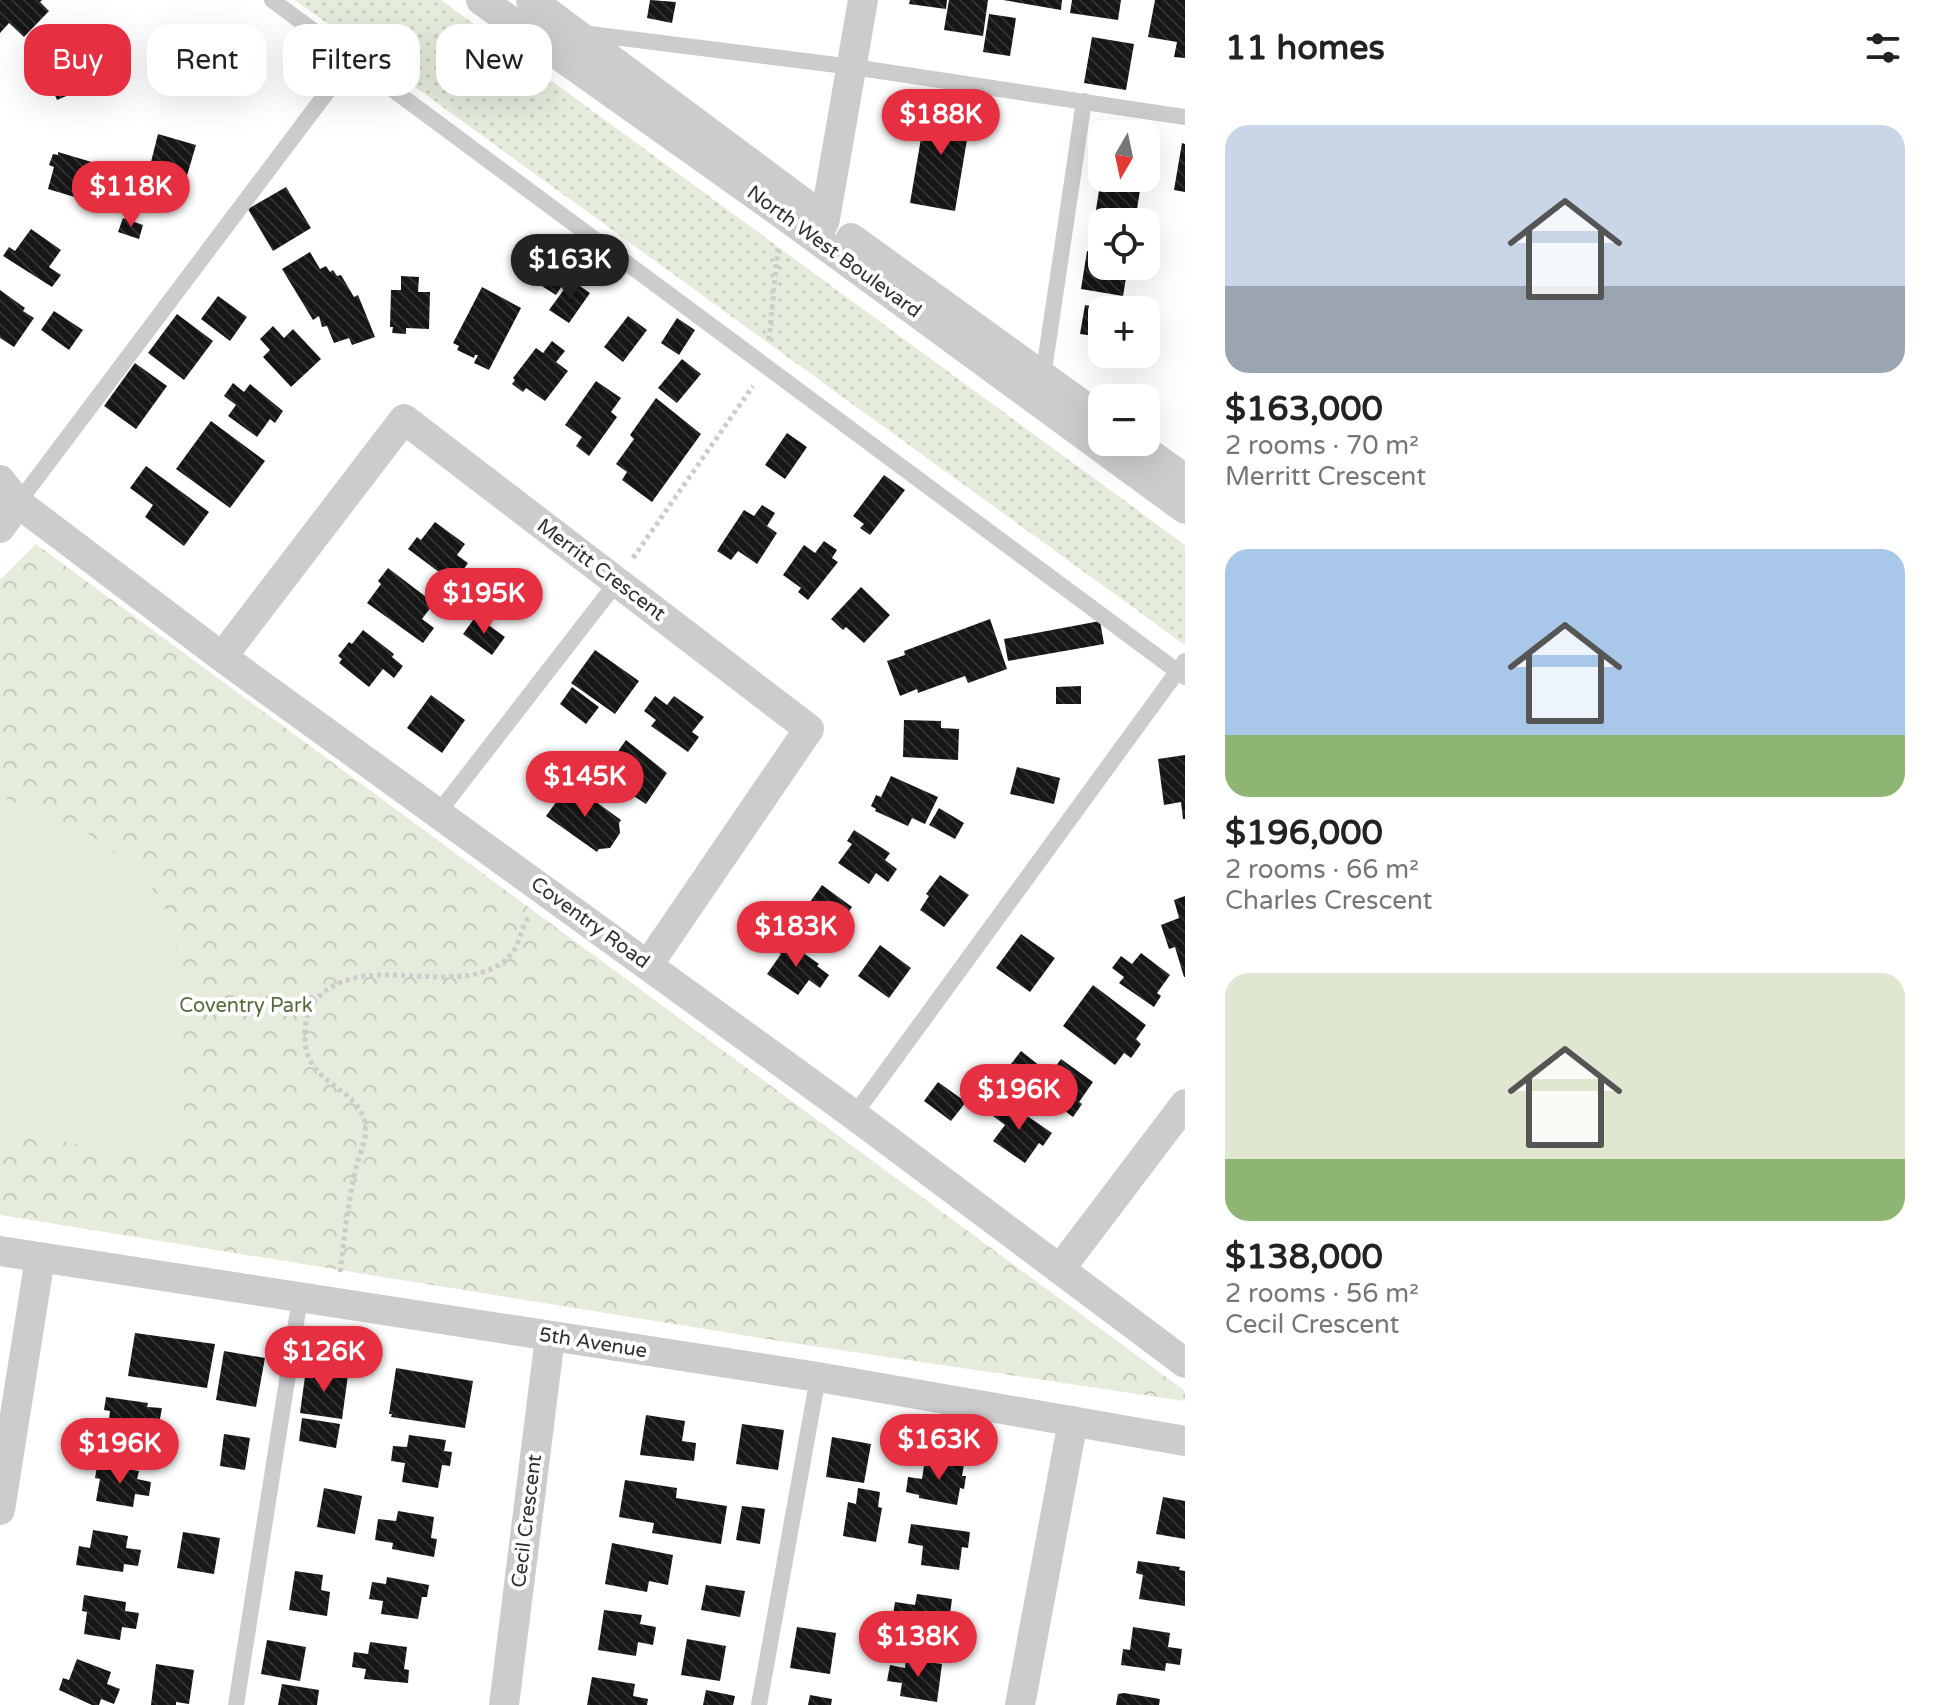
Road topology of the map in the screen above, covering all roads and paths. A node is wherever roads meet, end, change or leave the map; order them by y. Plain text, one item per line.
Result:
1 (272, 0) edge
2 (481, 0) edge
3 (531, 0) edge
4 (863, 0) edge
5 (305, 24) edge
6 (572, 32) junction
7 (853, 67) junction
8 (323, 96) edge
9 (402, 96) edge
10 (1084, 101) junction
11 (1185, 117) edge
12 (781, 213) junction
13 (821, 229) junction
14 (766, 367) junction
15 (1043, 377) junction
16 (1088, 409) edge
17 (1153, 456) edge
18 (1185, 479) edge
19 (9, 491) edge
20 (1185, 509) edge
21 (0, 528) edge
22 (617, 582) junction
23 (222, 657) junction
24 (1182, 670) edge
25 (438, 813) junction
26 (560, 902) junction
27 (648, 965) junction
28 (1185, 1104) edge
29 (854, 1115) junction
30 (0, 1251) edge
31 (40, 1258) junction
32 (1060, 1269) junction
33 (300, 1298) junction
34 (344, 1305) junction
35 (550, 1337) junction
36 (1185, 1363) edge
37 (818, 1377) junction
38 (1073, 1421) junction
39 (1185, 1441) edge
40 (0, 1510) edge
41 (236, 1705) edge
42 (504, 1705) edge
43 (759, 1705) edge
44 (1020, 1705) edge

1 - 5 lane
2 - 12 street, North West Boulevard
3 - 6 street, North West Boulevard
4 - 7 street
6 - 7 lane
6 - 13 street, North West Boulevard
7 - 10 lane
7 - 13 street
8 - 19 lane
9 - 14 lane
10 - 11 lane
10 - 15 lane
12 - 13 street, North West Boulevard
12 - 14 path
13 - 15 street, North West Boulevard
13 - 20 street, North West Boulevard
14 - 22 path
14 - 24 lane
15 - 16 street, North West Boulevard
17 - 18 street
19 - 21 street
19 - 23 street, Coventry Road
22 - 23 street, Merritt Crescent
22 - 25 lane
22 - 27 street, Merritt Crescent
23 - 25 street, Coventry Road
24 - 29 lane
25 - 26 street, Coventry Road
26 - 27 street, Coventry Road
26 - 34 path
27 - 29 street, Coventry Road
28 - 32 street
29 - 32 street, Coventry Road
30 - 31 street, 5th Avenue
31 - 33 street, 5th Avenue
31 - 40 street
32 - 36 street, Coventry Road
33 - 34 street, 5th Avenue
33 - 41 lane
34 - 35 street, 5th Avenue
35 - 37 street, 5th Avenue
35 - 42 street, Cecil Crescent
37 - 38 street, 5th Avenue
37 - 43 lane
38 - 39 street, 5th Avenue
38 - 44 street

